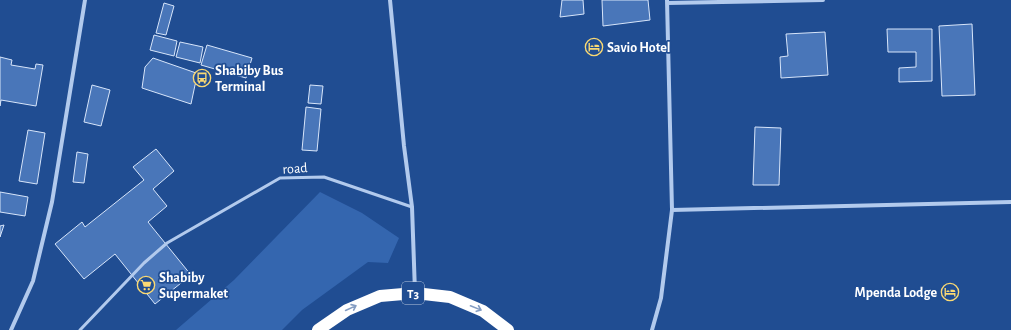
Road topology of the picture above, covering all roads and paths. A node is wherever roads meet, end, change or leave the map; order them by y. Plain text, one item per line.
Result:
1 (85, 0) edge
2 (390, 0) edge
3 (823, 0) edge
4 (667, 1) edge
5 (1011, 202) edge
6 (412, 207) junction
7 (672, 210) junction
8 (415, 293) junction
9 (11, 330) edge
10 (80, 330) edge
11 (318, 330) edge
12 (508, 330) edge
13 (652, 330) edge

1 - 9 street
2 - 6 street
3 - 4 street
4 - 7 street
5 - 7 street
6 - 8 street
6 - 10 lane, road
7 - 13 street
11 -> 8 highway, T3
8 -> 12 highway, T3

